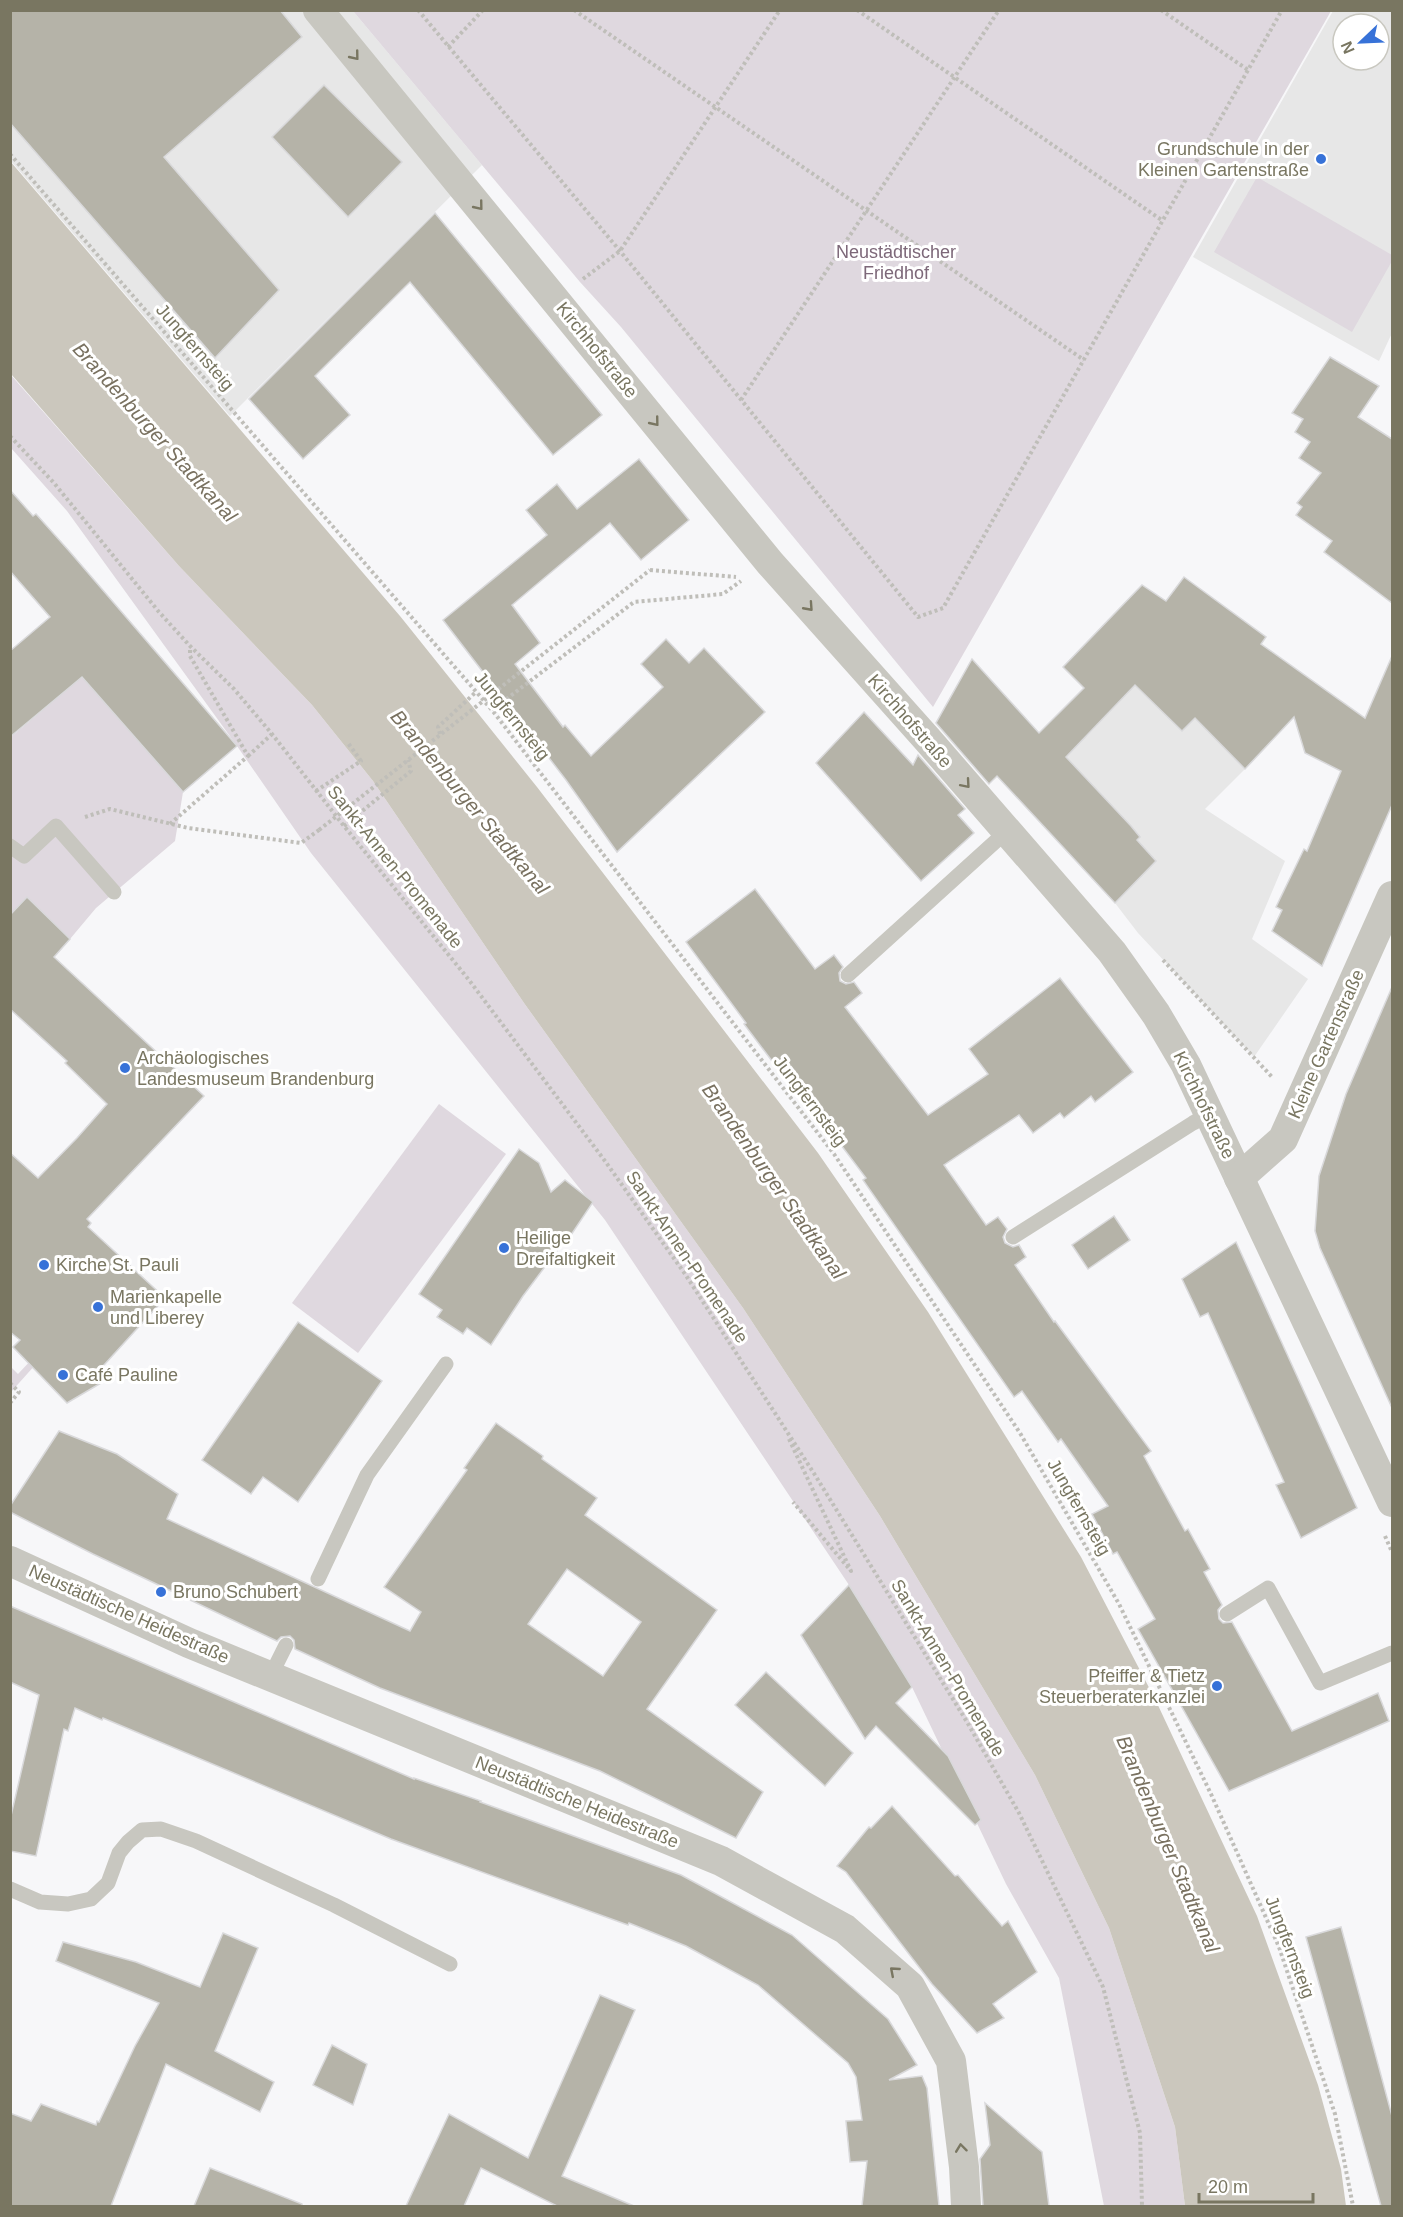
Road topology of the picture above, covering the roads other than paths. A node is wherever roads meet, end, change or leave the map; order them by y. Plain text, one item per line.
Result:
1 (318, 10) edge
2 (999, 822) junction
3 (10, 846) edge
4 (114, 892) dead end
5 (1392, 896) edge
6 (848, 975) dead end
7 (1210, 1114) junction
8 (1239, 1178) junction
9 (1013, 1237) dead end
10 (446, 1364) dead end
11 (1392, 1502) edge
12 (10, 1561) edge
13 (318, 1579) dead end
14 (1227, 1614) dead end
15 (286, 1644) dead end
16 (1392, 1653) edge
17 (270, 1677) junction
18 (10, 1889) edge
19 (450, 1964) dead end
20 (966, 2206) edge

1 -> 2 street, Kirchhofstraße
2 - 6 lane
2 - 7 street, Kirchhofstraße
3 - 4 lane
5 - 8 street, Kleine Gartenstraße
7 - 8 street, Kirchhofstraße
7 - 9 lane
8 - 11 street, Kirchhofstraße
10 - 13 lane
12 - 17 street, Neustädtische Heidestraße
14 - 16 lane
15 - 17 lane
20 -> 17 street, Neustädtische Heidestraße
18 - 19 lane

